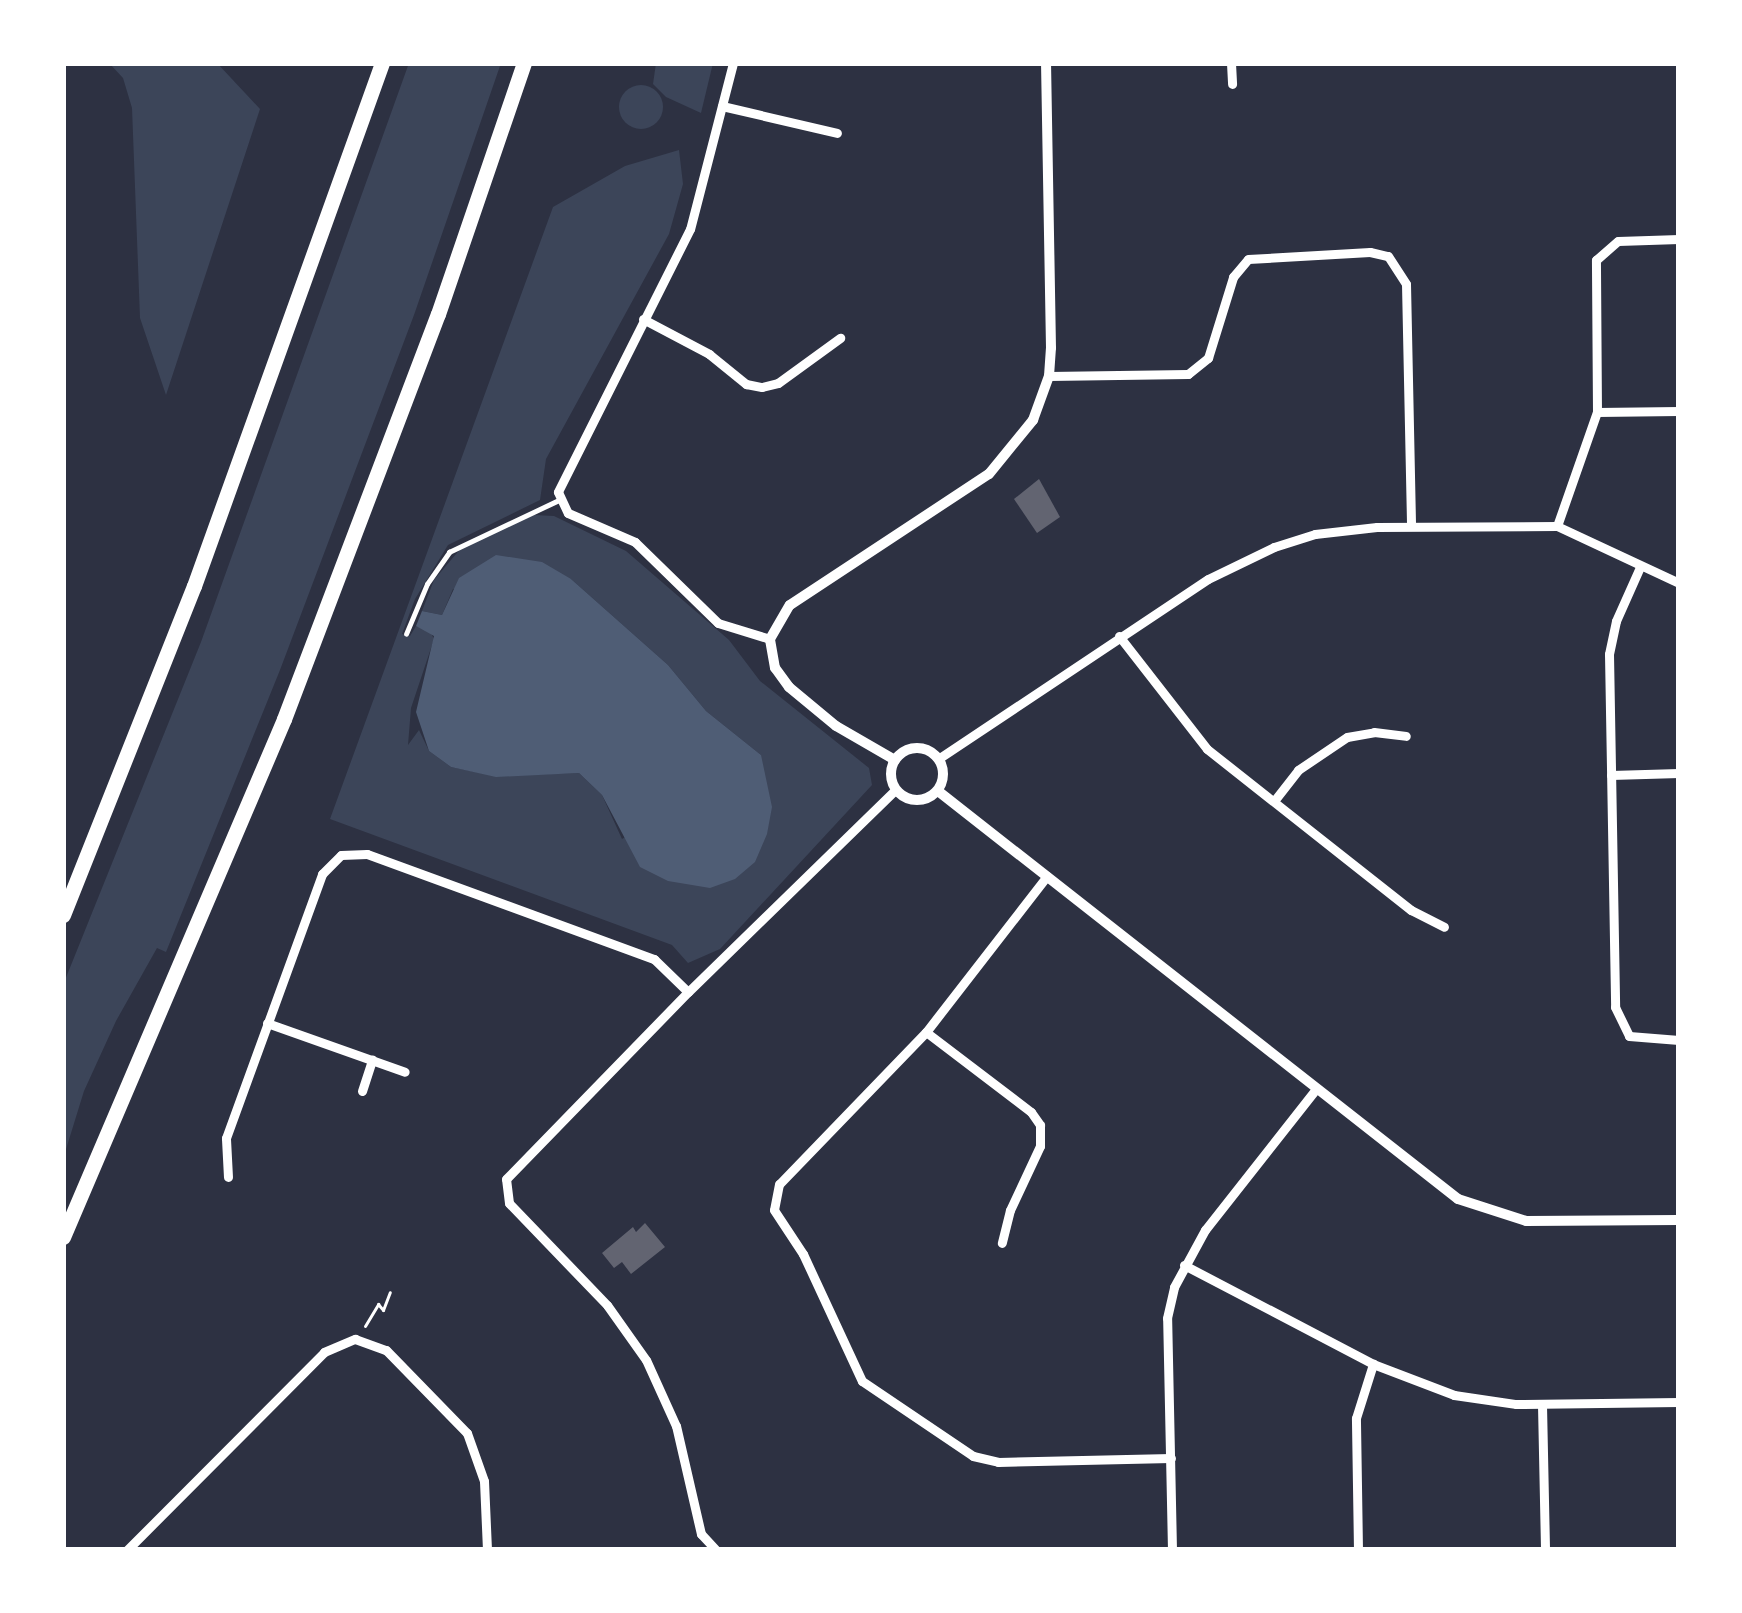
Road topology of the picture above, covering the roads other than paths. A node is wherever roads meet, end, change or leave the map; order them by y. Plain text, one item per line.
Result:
1 (382, 63) edge
2 (524, 63) edge
3 (733, 63) edge
4 (1046, 63) edge
5 (1231, 63) edge
6 (1232, 83) dead end
7 (722, 106) junction
8 (837, 134) dead end
9 (1679, 239) edge
10 (643, 319) junction
11 (840, 338) dead end
12 (1049, 376) junction
13 (1679, 411) edge
14 (1597, 412) junction
15 (559, 500) junction
16 (1411, 526) junction
17 (1558, 526) junction
18 (1640, 567) junction
19 (1679, 584) edge
20 (406, 634) dead end
21 (1119, 636) junction
22 (770, 639) junction
23 (1406, 736) dead end
24 (938, 759) junction
25 (895, 760) junction
26 (1679, 773) edge
27 (1611, 775) junction
28 (896, 790) junction
29 (938, 791) junction
30 (1274, 801) junction
31 (1047, 876) junction
32 (63, 915) edge
33 (1444, 927) dead end
34 (688, 992) junction
35 (267, 1022) junction
36 (926, 1032) junction
37 (1679, 1040) edge
38 (372, 1060) junction
39 (405, 1072) dead end
40 (1316, 1090) junction
41 (362, 1091) dead end
42 (228, 1177) dead end
43 (1679, 1220) edge
44 (63, 1237) edge
45 (1002, 1243) dead end
46 (1184, 1264) junction
47 (1373, 1364) junction
48 (1679, 1402) edge
49 (1543, 1405) junction
50 (1171, 1458) junction
51 (127, 1550) edge
52 (487, 1550) edge
53 (716, 1550) edge
54 (1172, 1550) edge
55 (1358, 1550) edge
56 (1546, 1550) edge

1 - 32 highway
2 - 44 highway
3 - 7 street
4 - 12 street
5 - 6 street
7 - 8 street
7 - 10 street
9 - 14 street
10 - 11 street
10 - 15 street
12 - 16 street
12 - 22 street
13 - 14 street
14 - 17 street
15 - 20 lane
15 - 22 street
16 - 17 street
16 - 21 street
17 - 18 street
18 - 19 street
18 - 27 street
21 - 24 street
21 - 30 street
22 - 25 street
23 - 30 street
24 - 25 street
24 - 29 street
25 - 28 street
26 - 27 street
27 - 37 street
28 - 29 street
28 - 34 street
29 - 31 street
30 - 33 street
31 - 36 street
31 - 40 street
34 - 35 street
34 - 53 street
35 - 38 street
35 - 42 street
36 - 45 street
36 - 50 street
38 - 39 street
38 - 41 street
40 - 43 street
40 - 46 street
46 - 47 street
46 - 50 street
47 - 49 street
47 - 55 street
48 - 49 street
49 - 56 street
50 - 54 street
51 - 52 street

